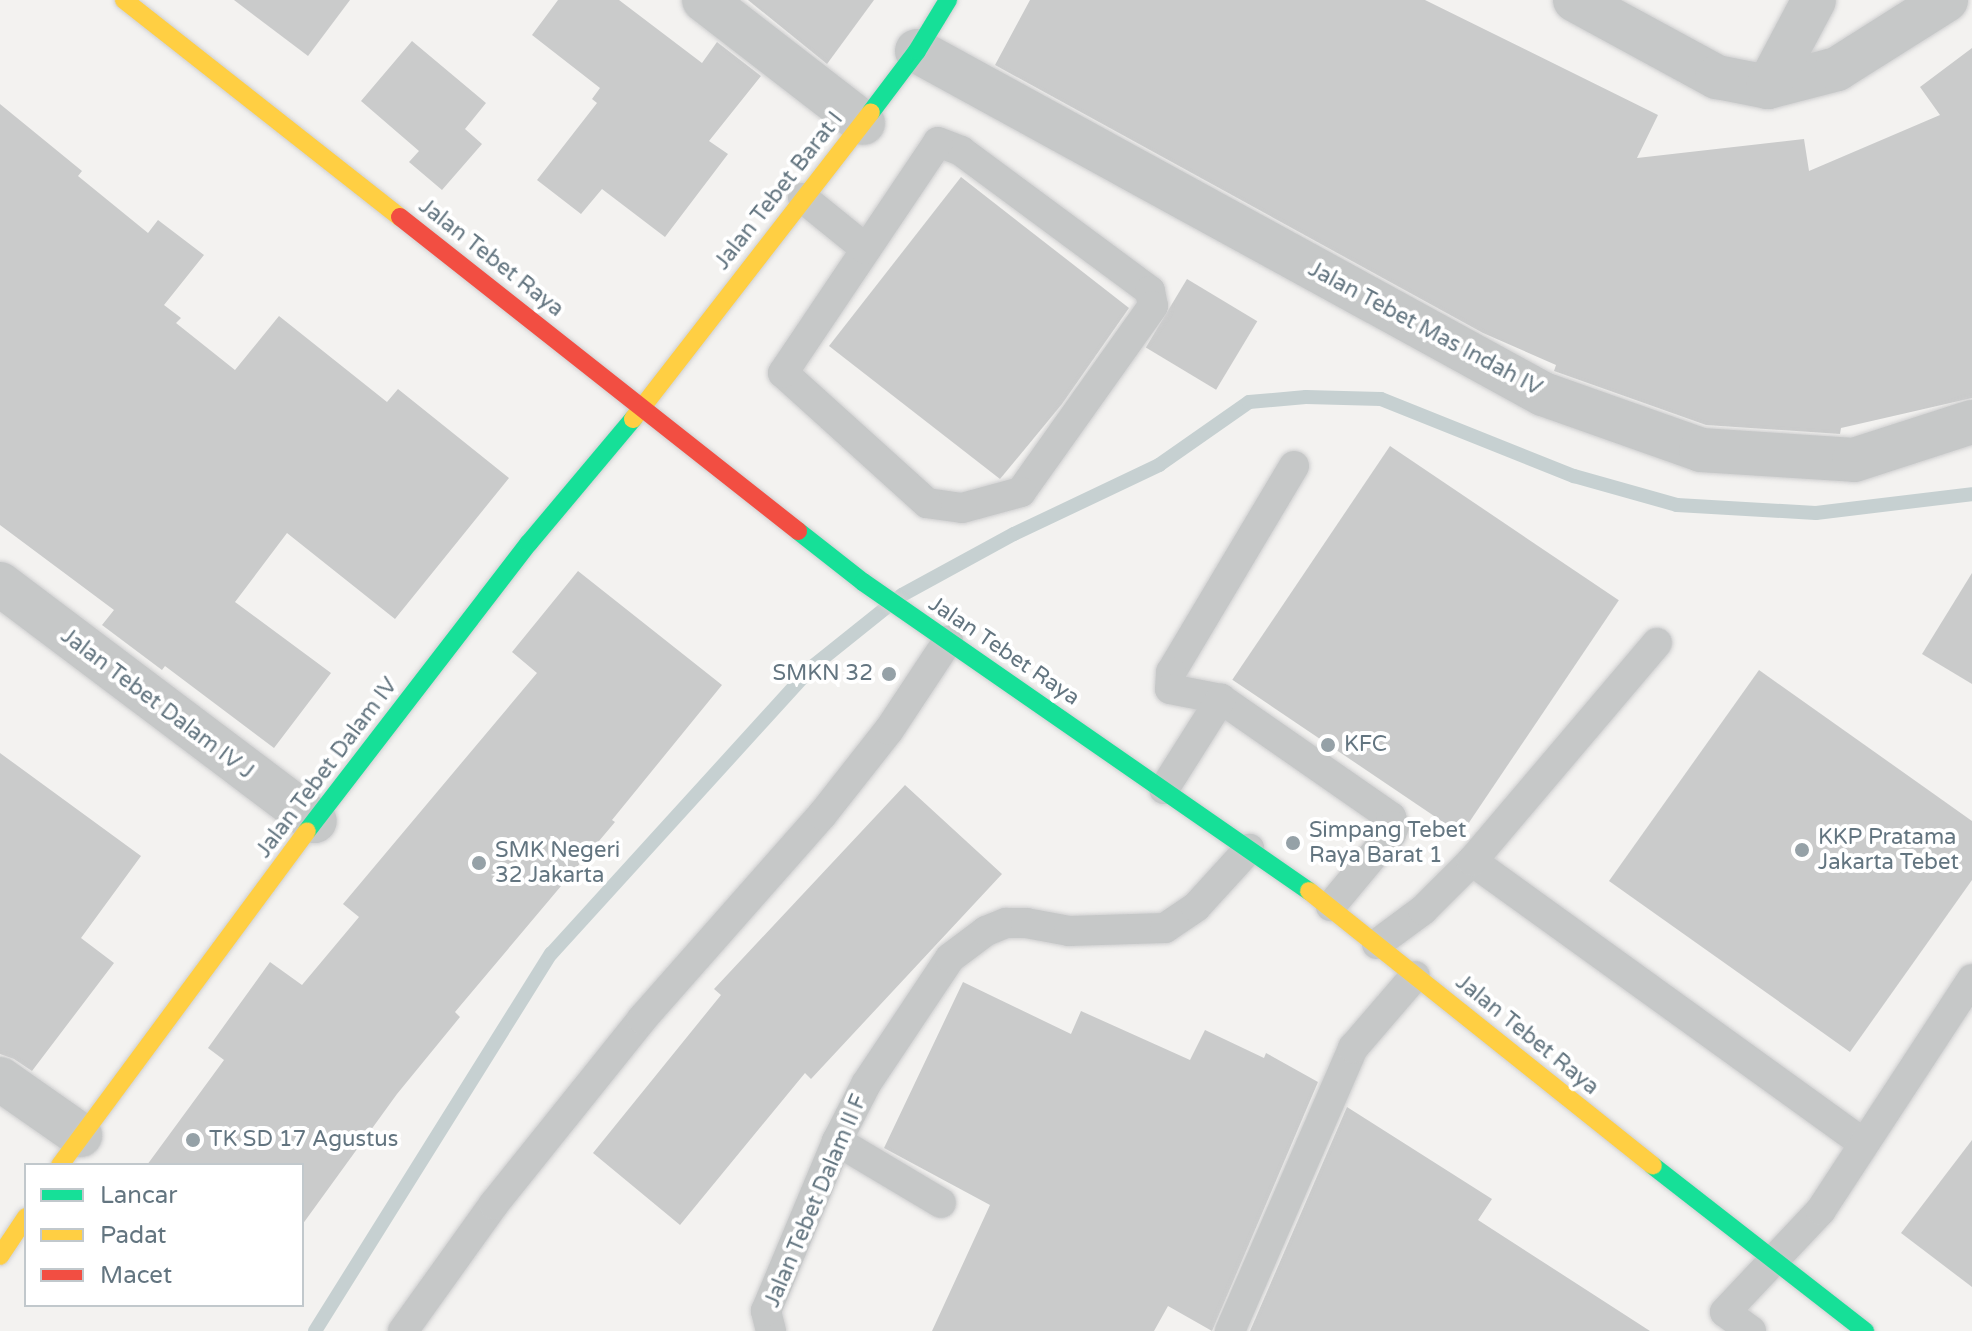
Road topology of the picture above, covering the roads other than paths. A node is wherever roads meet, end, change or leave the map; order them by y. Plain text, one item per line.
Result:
1 (124, 0) edge
2 (704, 0) edge
3 (948, 0) edge
4 (1575, 0) edge
5 (1814, 0) edge
6 (1946, 0) edge
7 (917, 51) junction
8 (1768, 87) junction
9 (863, 123) junction
10 (803, 198) junction
11 (866, 249) junction
12 (642, 408) junction
13 (1972, 422) edge
14 (1294, 466) dead end
15 (0, 584) edge
16 (948, 641) junction
17 (1657, 643) dead end
18 (1221, 699) junction
19 (1164, 789) junction
20 (315, 821) junction
21 (1249, 849) junction
22 (1472, 861) junction
23 (1331, 906) junction
24 (1377, 944) junction
25 (1415, 976) junction
26 (1972, 979) edge
27 (0, 1079) edge
28 (837, 1141) junction
29 (1863, 1143) junction
30 (70, 1150) edge
31 (941, 1203) dead end
32 (24, 1220) edge
33 (0, 1256) edge
34 (1771, 1261) junction
35 (1715, 1322) edge
36 (403, 1331) edge
37 (771, 1331) edge
38 (1230, 1331) edge
39 (1751, 1331) edge
40 (1865, 1331) edge

1 - 12 main road, Jalan Tebet Raya
2 - 9 street
3 - 7 main road, Jalan Tebet Barat I
4 - 8 street
5 - 8 street
6 - 8 street
7 - 9 main road, Jalan Tebet Barat I
7 - 13 street, Jalan Tebet Mas Indah IV
9 - 10 main road, Jalan Tebet Barat I
10 - 11 lane
10 - 12 main road, Jalan Tebet Barat I
11 - 11 lane
12 - 16 main road, Jalan Tebet Raya
12 - 20 main road, Jalan Tebet Dalam IV
14 - 18 lane
15 - 20 street, Jalan Tebet Dalam IV J
16 - 19 main road, Jalan Tebet Raya
16 - 36 lane
17 - 22 lane
18 - 19 lane
18 - 23 lane
19 - 21 main road, Jalan Tebet Raya
20 - 30 main road, Jalan Tebet Dalam IV
21 - 23 main road, Jalan Tebet Raya
21 - 28 lane, Jalan Tebet Dalam II F
22 - 24 lane
22 - 29 lane
23 - 24 main road, Jalan Tebet Raya
24 - 25 main road, Jalan Tebet Raya
25 - 34 main road, Jalan Tebet Raya
25 - 38 lane
26 - 29 lane
27 - 30 street
28 - 31 lane
28 - 37 lane, Jalan Tebet Dalam II F
29 - 34 lane
32 - 33 main road
34 - 35 lane
34 - 40 main road, Jalan Tebet Raya
35 - 39 lane

